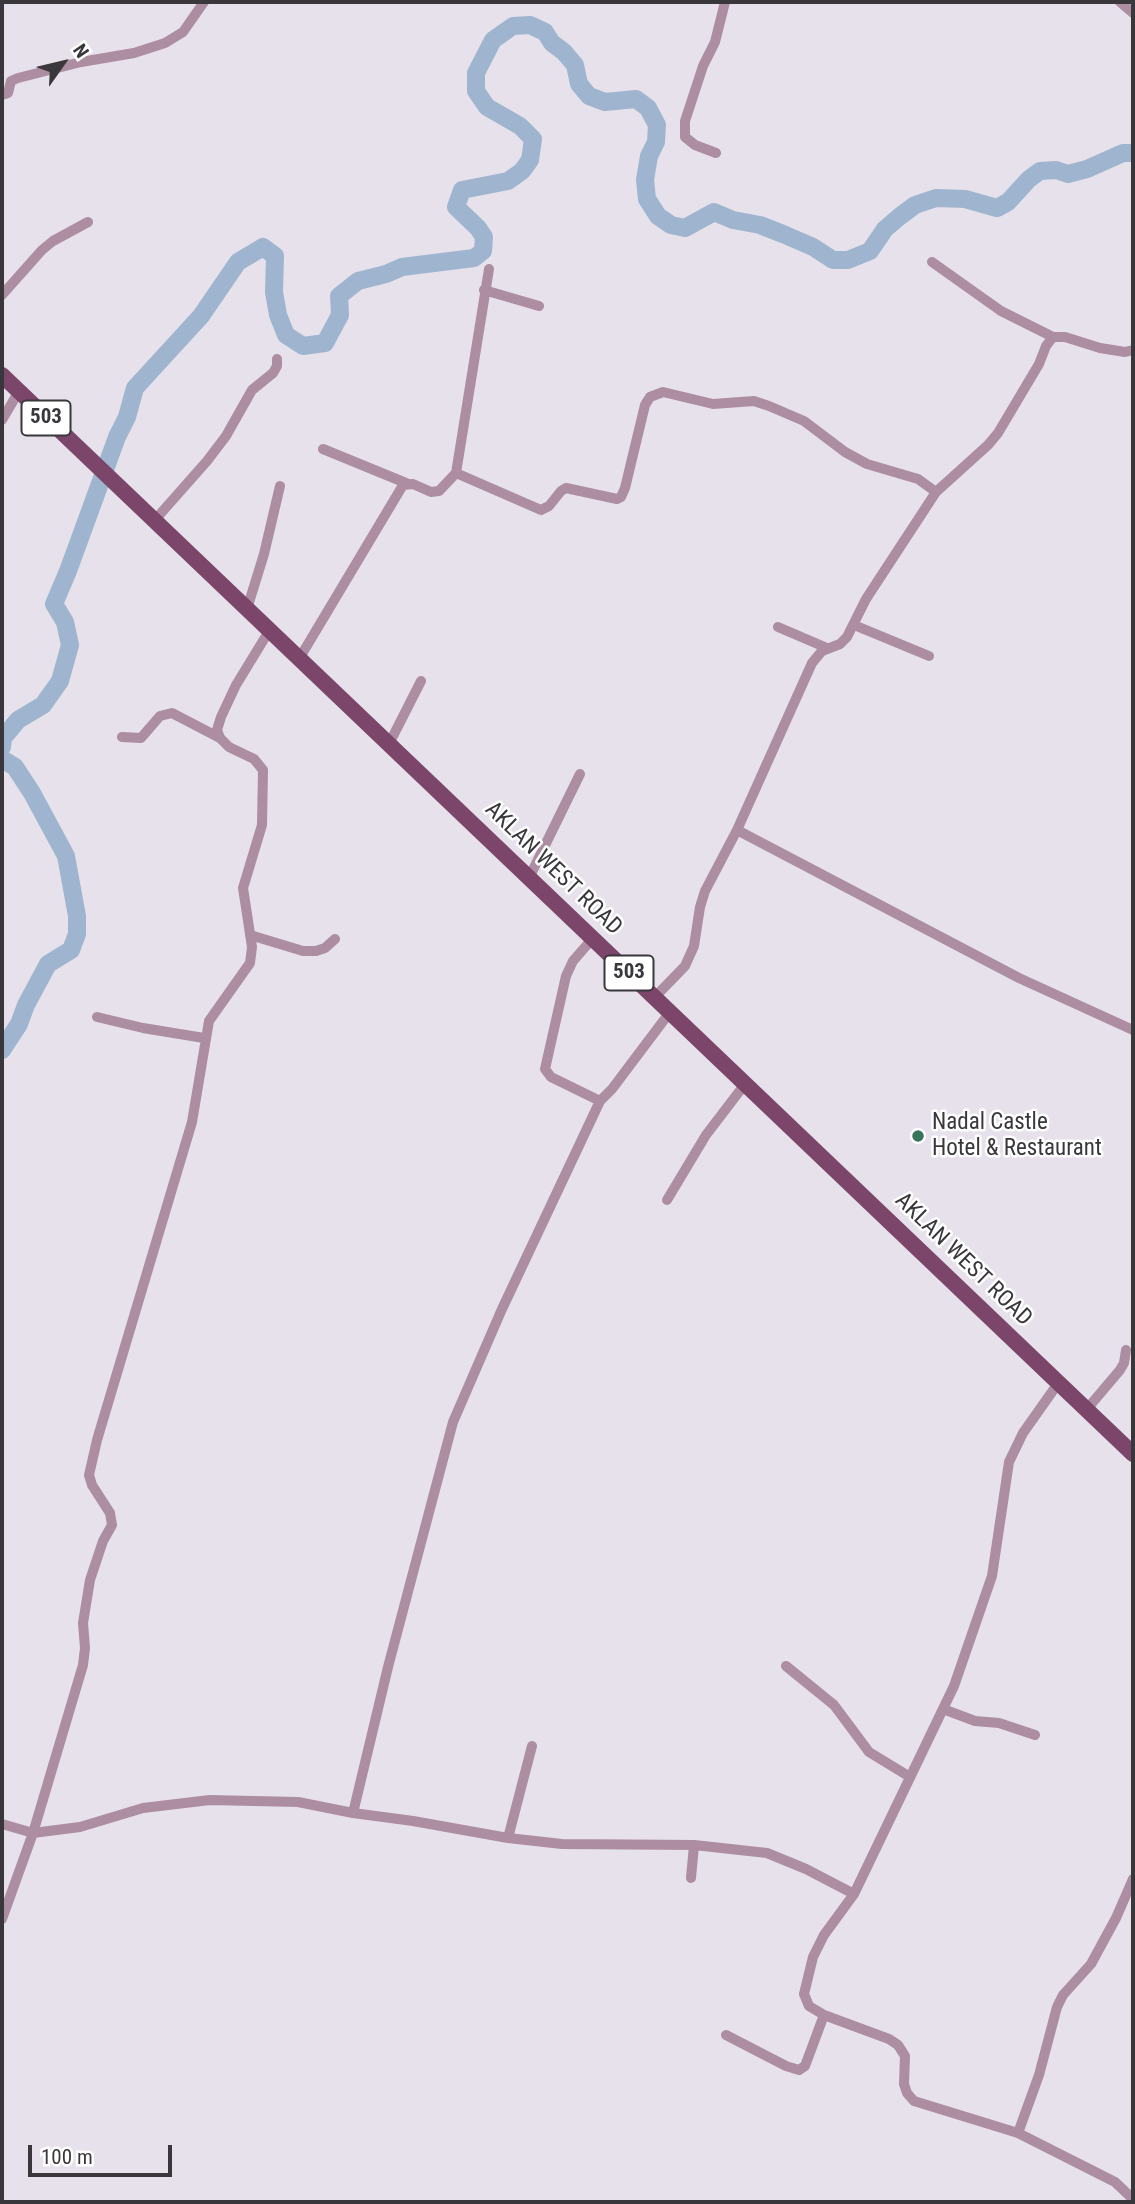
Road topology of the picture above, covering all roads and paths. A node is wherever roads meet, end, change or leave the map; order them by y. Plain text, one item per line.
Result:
1 (204, 2) edge
2 (725, 2) edge
3 (1120, 2) edge
4 (1133, 13) edge
5 (2, 95) edge
6 (716, 153) dead end
7 (88, 222) dead end
8 (932, 262) dead end
9 (489, 269) dead end
10 (484, 290) junction
11 (2, 295) edge
12 (539, 306) dead end
13 (1053, 337) junction
14 (1133, 350) edge
15 (277, 359) dead end
16 (2, 375) edge
17 (19, 391) junction
18 (2, 421) edge
19 (323, 449) dead end
20 (456, 473) junction
21 (406, 483) junction
22 (280, 486) dead end
23 (936, 492) junction
24 (154, 521) junction
25 (247, 609) junction
26 (855, 625) junction
27 (778, 627) dead end
28 (269, 631) junction
29 (827, 648) junction
30 (929, 656) dead end
31 (299, 659) junction
32 (421, 681) dead end
33 (121, 737) dead end
34 (220, 738) junction
35 (389, 744) junction
36 (580, 774) dead end
37 (737, 831) junction
38 (529, 878) junction
39 (250, 935) junction
40 (593, 938) junction
41 (335, 939) dead end
42 (654, 998) junction
43 (670, 1012) junction
44 (97, 1017) dead end
45 (1133, 1030) edge
46 (204, 1038) junction
47 (745, 1084) junction
48 (600, 1101) junction
49 (667, 1200) dead end
50 (1126, 1350) dead end
51 (1059, 1382) junction
52 (1087, 1409) junction
53 (1133, 1454) edge
54 (786, 1665) dead end
55 (943, 1709) junction
56 (1035, 1735) dead end
57 (531, 1746) dead end
58 (910, 1777) junction
59 (353, 1813) junction
60 (2, 1824) edge
61 (33, 1833) junction
62 (508, 1838) junction
63 (694, 1845) junction
64 (691, 1878) dead end
65 (1133, 1879) edge
66 (854, 1894) junction
67 (2, 1919) edge
68 (824, 2015) junction
69 (726, 2035) dead end
70 (1018, 2133) junction
71 (1133, 2199) edge

1 - 5 street
2 - 6 street
3 - 4 street
7 - 11 street
8 - 13 street
9 - 10 street
10 - 12 street
10 - 20 street
13 - 14 street
13 - 23 street
15 - 24 street
16 - 17 main road, AKLAN WEST ROAD / 503
17 - 18 street
17 - 24 main road, AKLAN WEST ROAD / 503
19 - 21 street
20 - 21 street
20 - 23 street
21 - 31 street
22 - 25 street
23 - 26 street
24 - 25 main road, AKLAN WEST ROAD / 503
25 - 28 main road, AKLAN WEST ROAD / 503
26 - 29 street
26 - 30 street
27 - 29 street
28 - 31 main road, AKLAN WEST ROAD / 503
28 - 34 street
29 - 37 street
31 - 35 main road, AKLAN WEST ROAD / 503
32 - 35 street
33 - 34 street
34 - 39 street
35 - 38 main road, AKLAN WEST ROAD / 503
36 - 38 street
37 - 42 street
37 - 45 street
38 - 40 main road, AKLAN WEST ROAD / 503
39 - 41 street
39 - 46 street
40 - 42 main road, AKLAN WEST ROAD / 503
40 - 48 street
42 - 43 main road, AKLAN WEST ROAD / 503
43 - 47 main road, AKLAN WEST ROAD / 503
43 - 48 street
44 - 46 street
46 - 61 street
47 - 49 street
47 - 51 main road, AKLAN WEST ROAD / 503
48 - 59 street
50 - 52 street
51 - 52 main road, AKLAN WEST ROAD / 503
51 - 55 street
52 - 53 main road, AKLAN WEST ROAD / 503
54 - 58 street
55 - 56 street
55 - 58 street
57 - 62 street
58 - 66 street
59 - 61 street
59 - 62 street
60 - 61 street
61 - 67 street
62 - 63 street
63 - 64 street
63 - 66 street
65 - 70 street
66 - 68 street
68 - 69 street
68 - 70 street
70 - 71 street

